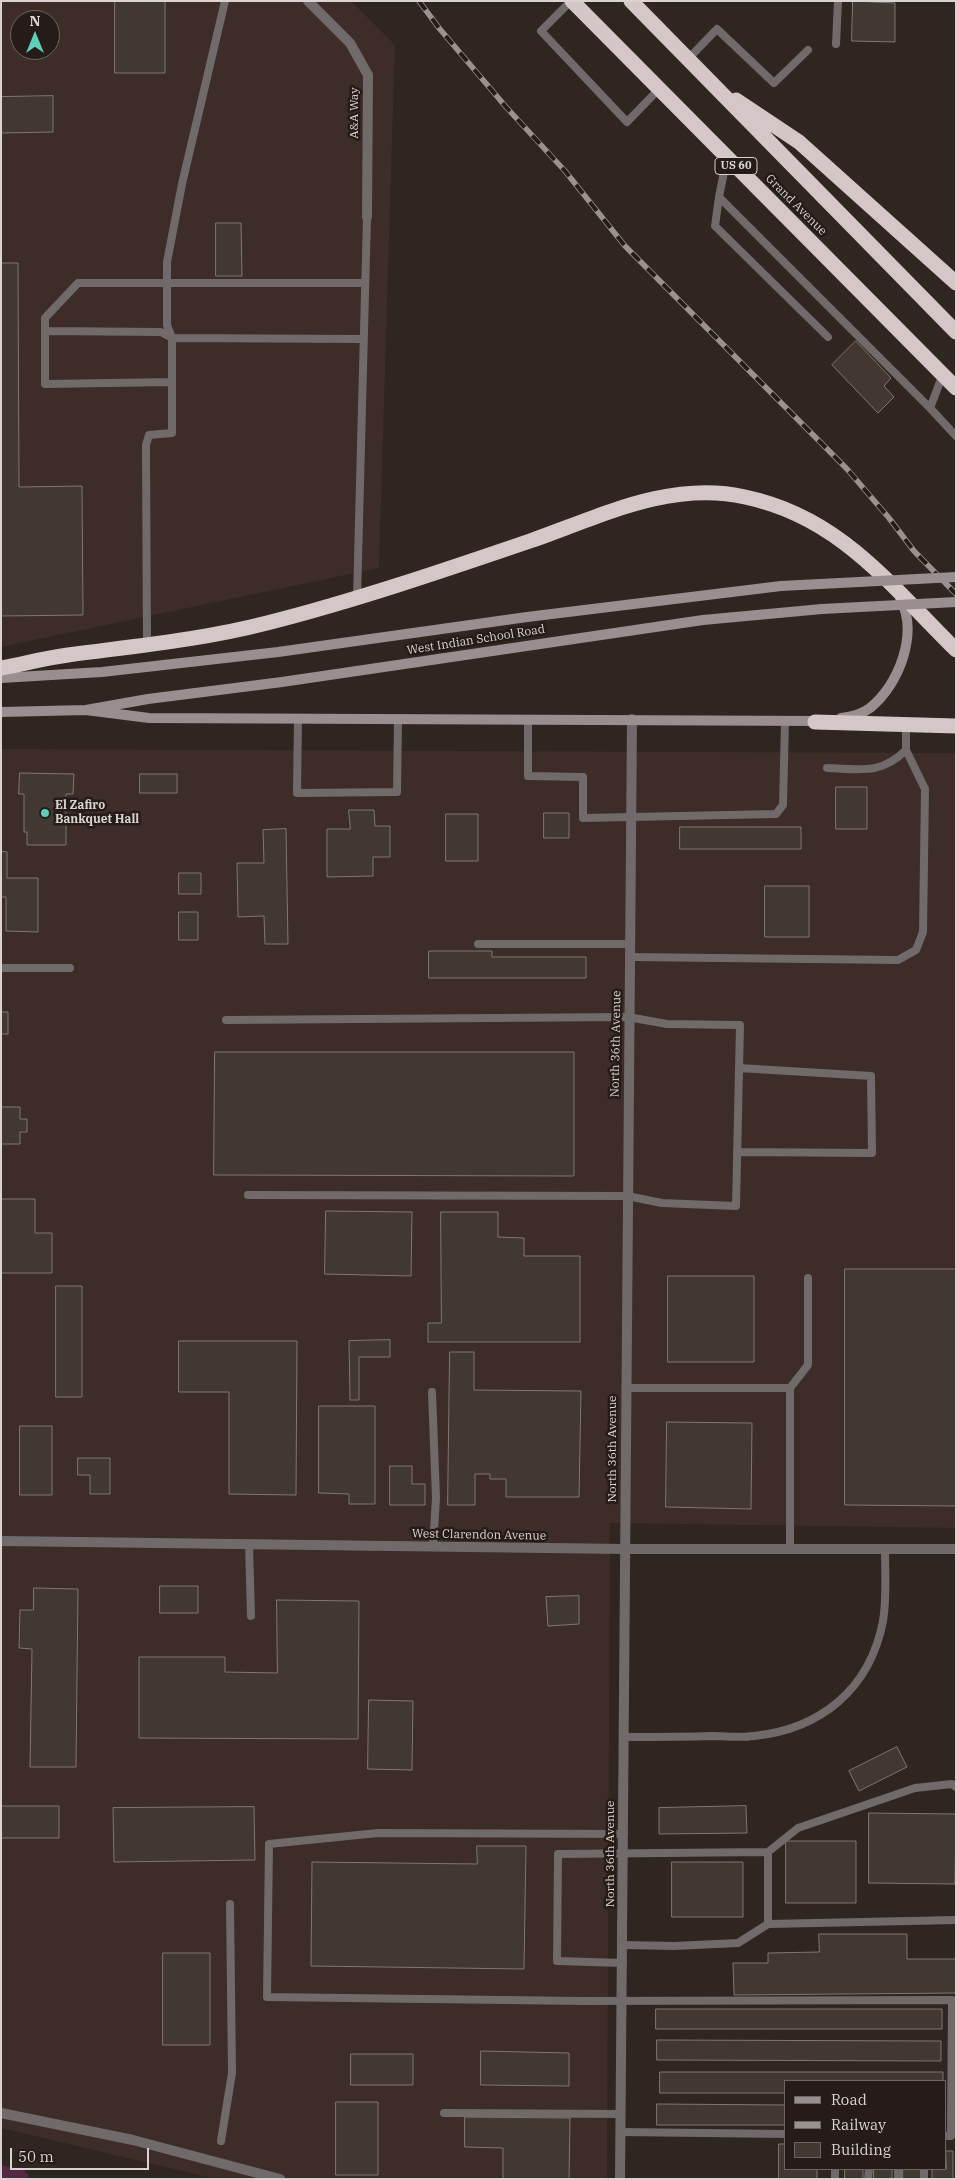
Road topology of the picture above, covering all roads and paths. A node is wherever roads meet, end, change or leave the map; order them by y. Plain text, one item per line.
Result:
1 (225, 1) edge
2 (308, 1) edge
3 (572, 1) edge
4 (631, 1) edge
5 (838, 1) edge
6 (836, 44) dead end
7 (808, 50) dead end
8 (688, 59) junction
9 (709, 81) junction
10 (659, 89) junction
11 (727, 157) junction
12 (720, 197) junction
13 (367, 217) joint
14 (365, 283) junction
15 (956, 283) edge
16 (167, 284) junction
17 (45, 331) junction
18 (956, 332) edge
19 (828, 337) dead end
20 (172, 338) junction
21 (364, 339) junction
22 (943, 374) junction
23 (172, 382) junction
24 (955, 386) edge
25 (930, 408) junction
26 (956, 436) edge
27 (956, 577) edge
28 (894, 586) junction
29 (357, 596) junction
30 (956, 602) edge
31 (147, 646) junction
32 (956, 650) edge
33 (1, 668) edge
34 (1, 678) edge
35 (86, 710) junction
36 (1, 712) edge
37 (298, 719) junction
38 (398, 719) junction
39 (528, 719) junction
40 (632, 719) junction
41 (785, 721) junction
42 (815, 722) junction
43 (906, 723) junction
44 (956, 726) edge
45 (906, 750) junction
46 (828, 768) dead end
47 (630, 816) junction
48 (478, 944) dead end
49 (629, 944) junction
50 (630, 957) junction
51 (1, 968) edge
52 (70, 968) dead end
53 (628, 1017) junction
54 (226, 1020) dead end
55 (739, 1068) junction
56 (737, 1152) junction
57 (248, 1195) dead end
58 (627, 1196) junction
59 (808, 1278) dead end
60 (626, 1388) junction
61 (790, 1388) junction
62 (432, 1392) dead end
63 (1, 1541) edge
64 (249, 1544) junction
65 (433, 1547) junction
66 (625, 1549) junction
67 (790, 1549) junction
68 (885, 1549) junction
69 (956, 1549) edge
70 (251, 1616) dead end
71 (624, 1737) junction
72 (956, 1787) edge
73 (624, 1834) junction
74 (768, 1852) junction
75 (624, 1854) junction
76 (230, 1904) dead end
77 (956, 1920) edge
78 (768, 1924) junction
79 (623, 1945) junction
80 (623, 1963) junction
81 (622, 1999) junction
82 (444, 2112) dead end
83 (1, 2113) edge
84 (621, 2114) junction
85 (621, 2132) junction
86 (784, 2134) edge
87 (951, 2138) edge
88 (222, 2142) dead end
89 (280, 2179) edge
90 (620, 2179) edge

1 - 16 lane
2 - 13 street, A&A Way
3 - 10 highway, Grand Avenue / US 60
3 - 10 lane
4 - 8 highway, Grand Avenue
5 - 6 lane
7 - 8 lane
8 - 9 highway, Grand Avenue
9 - 15 highway
9 - 18 highway, Grand Avenue
10 - 11 highway, Grand Avenue / US 60
11 - 12 lane
11 - 22 highway, Grand Avenue / US 60
12 - 19 lane
12 - 25 lane
13 - 14 lane
14 - 16 lane
14 - 21 lane
16 - 17 lane
16 - 20 lane
17 - 20 lane
17 - 23 lane
20 - 21 lane
20 - 23 lane
21 - 29 lane
22 - 24 highway, Grand Avenue / US 60
22 - 25 lane
23 - 31 lane
25 - 26 lane
27 - 34 main road, West Indian School Road, bridge
28 - 29 highway
28 - 32 highway
28 - 42 main road
29 - 31 highway
30 - 35 main road, West Indian School Road, bridge
31 - 33 highway
35 - 36 main road, West Indian School Road
35 - 37 main road
37 - 38 main road
37 - 38 lane
38 - 39 main road
39 - 40 main road
39 - 47 lane
40 - 41 main road
40 - 47 street, North 36th Avenue
41 - 42 main road
41 - 47 lane
42 - 43 highway
43 - 44 highway
43 - 45 lane
45 - 46 lane
45 - 50 lane
47 - 49 street, North 36th Avenue
48 - 49 lane
49 - 50 street, North 36th Avenue
50 - 53 street, North 36th Avenue
51 - 52 lane
53 - 54 lane
53 - 55 lane
53 - 58 street, North 36th Avenue
55 - 56 lane
55 - 56 lane
56 - 58 lane
57 - 58 lane
58 - 60 street, North 36th Avenue
59 - 61 lane
60 - 61 lane
60 - 66 street, North 36th Avenue
61 - 67 lane
62 - 65 lane
63 - 64 street, West Clarendon Avenue
64 - 65 street, West Clarendon Avenue
64 - 70 lane
65 - 66 street, West Clarendon Avenue
66 - 67 street, West Clarendon Avenue
66 - 71 street, North 36th Avenue
67 - 68 street, West Clarendon Avenue
68 - 69 street, West Clarendon Avenue
68 - 71 lane
71 - 73 street, North 36th Avenue
72 - 74 lane
73 - 75 street, North 36th Avenue
73 - 81 lane
74 - 75 lane
74 - 78 lane
75 - 79 street, North 36th Avenue
75 - 80 lane
76 - 88 lane
77 - 78 lane
78 - 79 lane
79 - 80 street, North 36th Avenue
80 - 81 street, North 36th Avenue
81 - 84 street, North 36th Avenue
81 - 87 lane
82 - 84 lane
83 - 89 street
84 - 85 street, North 36th Avenue
85 - 86 lane
85 - 90 street, North 36th Avenue

